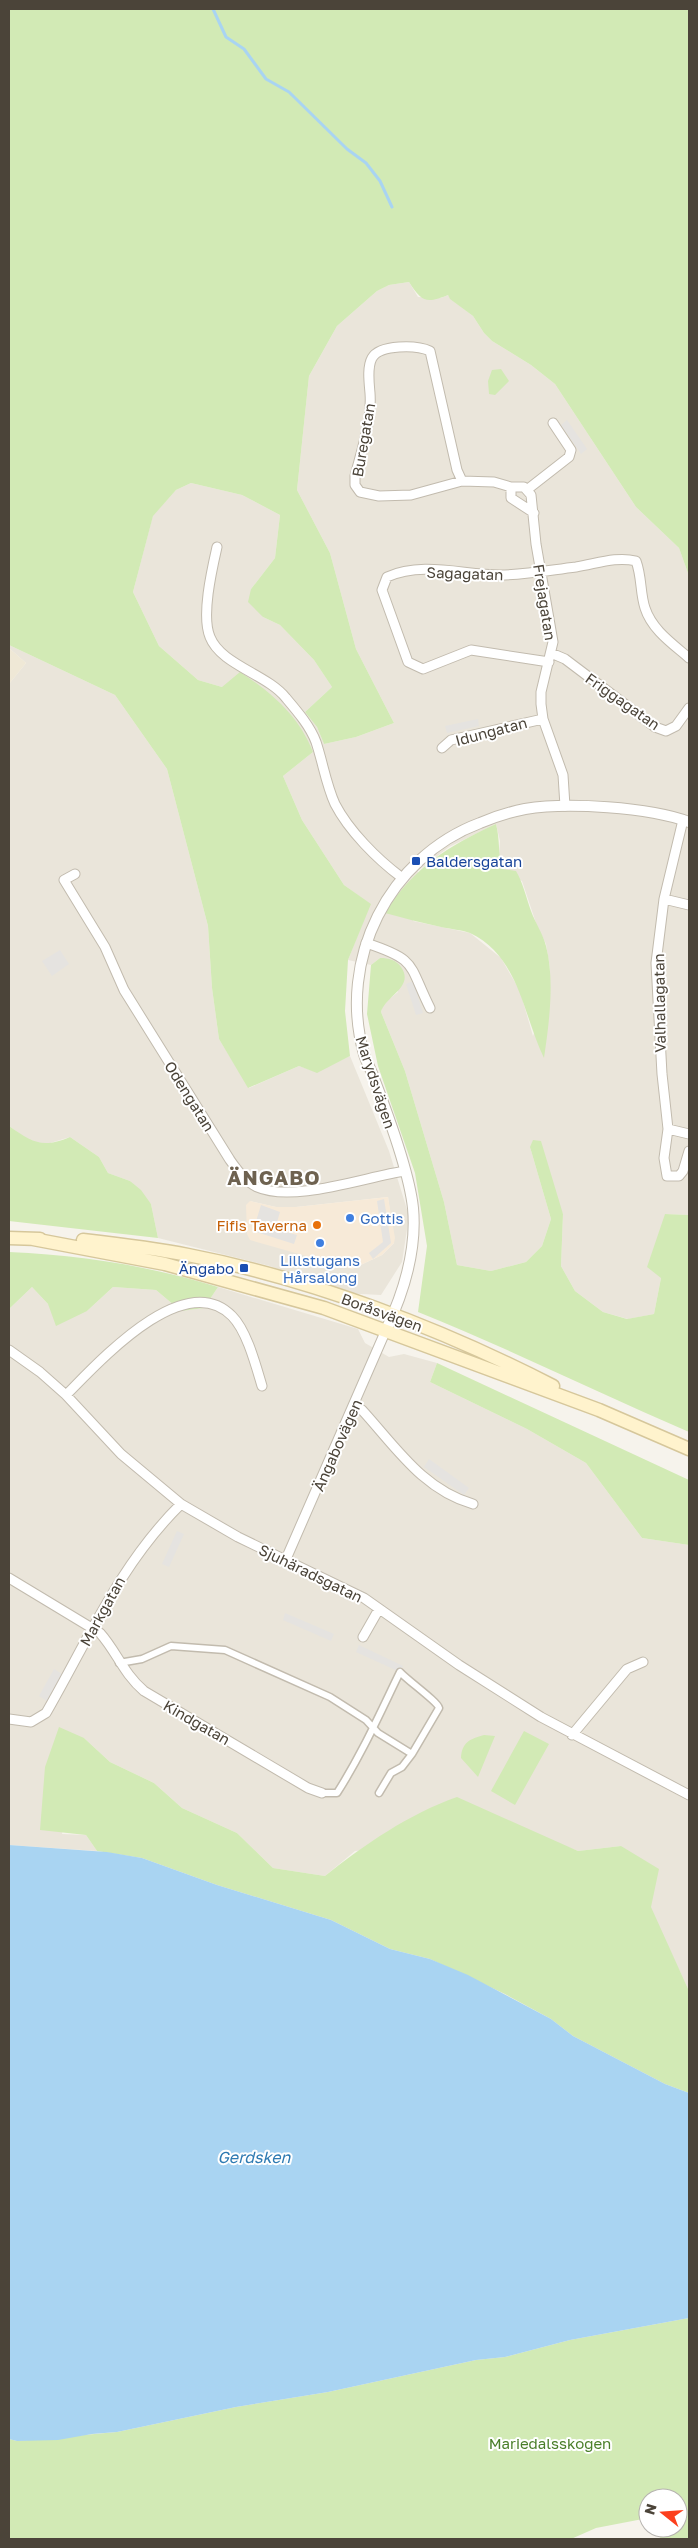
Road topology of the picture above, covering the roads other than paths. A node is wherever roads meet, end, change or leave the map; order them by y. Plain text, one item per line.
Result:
1 (553, 423) dead end
2 (462, 481) junction
3 (512, 487) junction
4 (528, 489) junction
5 (534, 513) junction
6 (217, 546) dead end
7 (540, 571) junction
8 (550, 658) junction
9 (689, 658) edge
10 (689, 708) edge
11 (543, 719) junction
12 (442, 748) dead end
13 (565, 806) junction
14 (686, 821) edge
15 (75, 874) dead end
16 (401, 877) junction
17 (664, 899) junction
18 (689, 905) edge
19 (366, 943) junction
20 (430, 1008) dead end
21 (668, 1129) junction
22 (689, 1134) edge
23 (689, 1150) edge
24 (405, 1171) junction
25 (9, 1238) edge
26 (33, 1239) junction
27 (393, 1316) junction
28 (386, 1330) junction
29 (9, 1350) edge
30 (262, 1386) dead end
31 (66, 1395) junction
32 (355, 1406) junction
33 (599, 1410) junction
34 (689, 1449) edge
35 (181, 1504) junction
36 (473, 1504) dead end
37 (286, 1559) junction
38 (9, 1578) edge
39 (379, 1609) junction
40 (92, 1628) junction
41 (363, 1637) dead end
42 (643, 1662) dead end
43 (119, 1663) junction
44 (9, 1719) edge
45 (373, 1728) junction
46 (572, 1735) junction
47 (412, 1754) junction
48 (322, 1793) joint
49 (379, 1793) dead end
50 (689, 1795) edge

1 - 4 street
2 - 2 street, Buregatan
2 - 3 street, Buregatan
3 - 4 street
3 - 5 street
4 - 5 street, Frejagatan
5 - 7 street, Frejagatan
6 - 16 street
7 - 8 street, Frejagatan
7 - 8 street, Sagagatan
7 - 9 street
8 - 10 street, Friggagatan
8 - 11 street, Frejagatan
11 - 12 street, Idungatan
11 - 13 street, Frejagatan
13 - 14 street, Marydsvägen
13 - 16 street, Marydsvägen
14 - 17 street, Valhallagatan
15 - 24 street, Odengatan
16 - 19 street, Marydsvägen
17 - 18 street
17 - 21 street, Valhallagatan
19 - 20 street
19 - 24 street, Marydsvägen
21 - 22 street
21 - 23 street, Valhallagatan
24 - 27 street, Marydsvägen
25 - 26 main road, Boråsvägen
26 - 27 main road, Boråsvägen
26 - 28 main road, Boråsvägen
27 - 28 street, Marydsvägen
27 - 33 main road, Boråsvägen
28 - 32 street, Ängabovägen
28 - 33 main road, Boråsvägen
29 - 31 street, Sjuhäradsgatan
30 - 31 street
31 - 35 street, Sjuhäradsgatan
32 - 36 street
32 - 37 street, Ängabovägen
33 - 34 main road, Boråsvägen
35 - 37 street, Sjuhäradsgatan
35 - 40 street, Markgatan
37 - 39 street, Sjuhäradsgatan
38 - 40 street, Kindgatan
39 - 41 street
39 - 46 street, Sjuhäradsgatan
40 - 43 street, Kindgatan
40 - 44 street, Markgatan
42 - 46 street
43 - 45 street
43 - 48 street, Kindgatan
45 - 47 street
45 - 47 street
45 - 48 street
46 - 50 street, Sjuhäradsgatan
47 - 49 street

